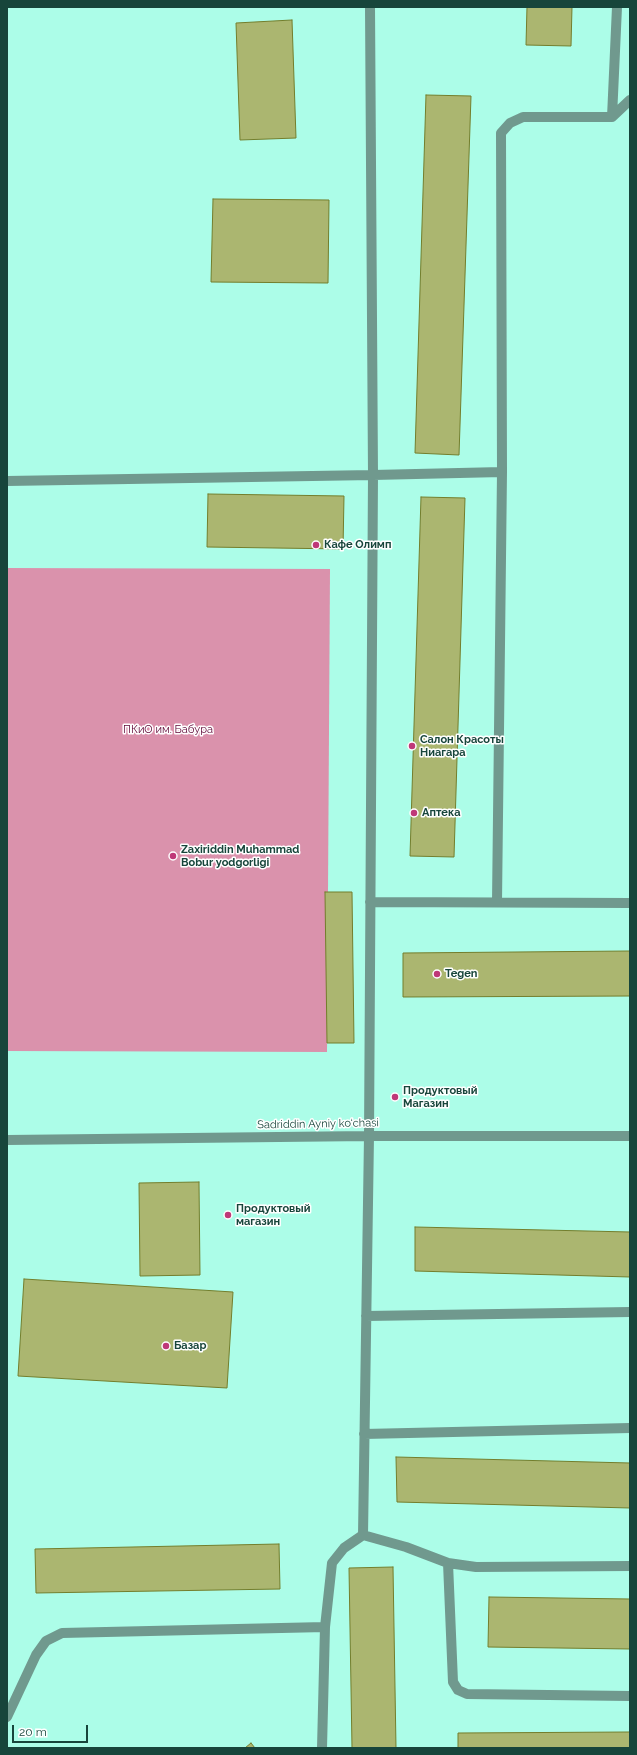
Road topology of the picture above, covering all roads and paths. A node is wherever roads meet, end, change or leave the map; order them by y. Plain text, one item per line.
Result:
1 (370, 7) edge
2 (616, 7) edge
3 (630, 100) edge
4 (612, 117) junction
5 (502, 472) junction
6 (373, 475) junction
7 (7, 480) edge
8 (370, 902) junction
9 (497, 902) junction
10 (630, 903) edge
11 (369, 1136) junction
12 (630, 1136) edge
13 (7, 1140) edge
14 (630, 1312) edge
15 (366, 1316) junction
16 (630, 1428) edge
17 (364, 1434) junction
18 (363, 1535) junction
19 (448, 1563) junction
20 (630, 1566) edge
21 (325, 1627) junction
22 (630, 1696) edge
23 (7, 1717) edge
24 (322, 1748) edge

1 - 6 street
2 - 4 street
3 - 4 street
4 - 5 street
5 - 6 street
5 - 9 street
6 - 7 street
6 - 8 street
8 - 9 street
8 - 11 street
9 - 10 street
11 - 12 street, Sadriddin Ayniy ko‘chasi
11 - 13 street, Sadriddin Ayniy ko‘chasi
11 - 15 street
14 - 15 street
15 - 17 street
16 - 17 street
17 - 18 street
18 - 19 street
18 - 21 street
19 - 20 street
19 - 22 street
21 - 23 street
21 - 24 street

